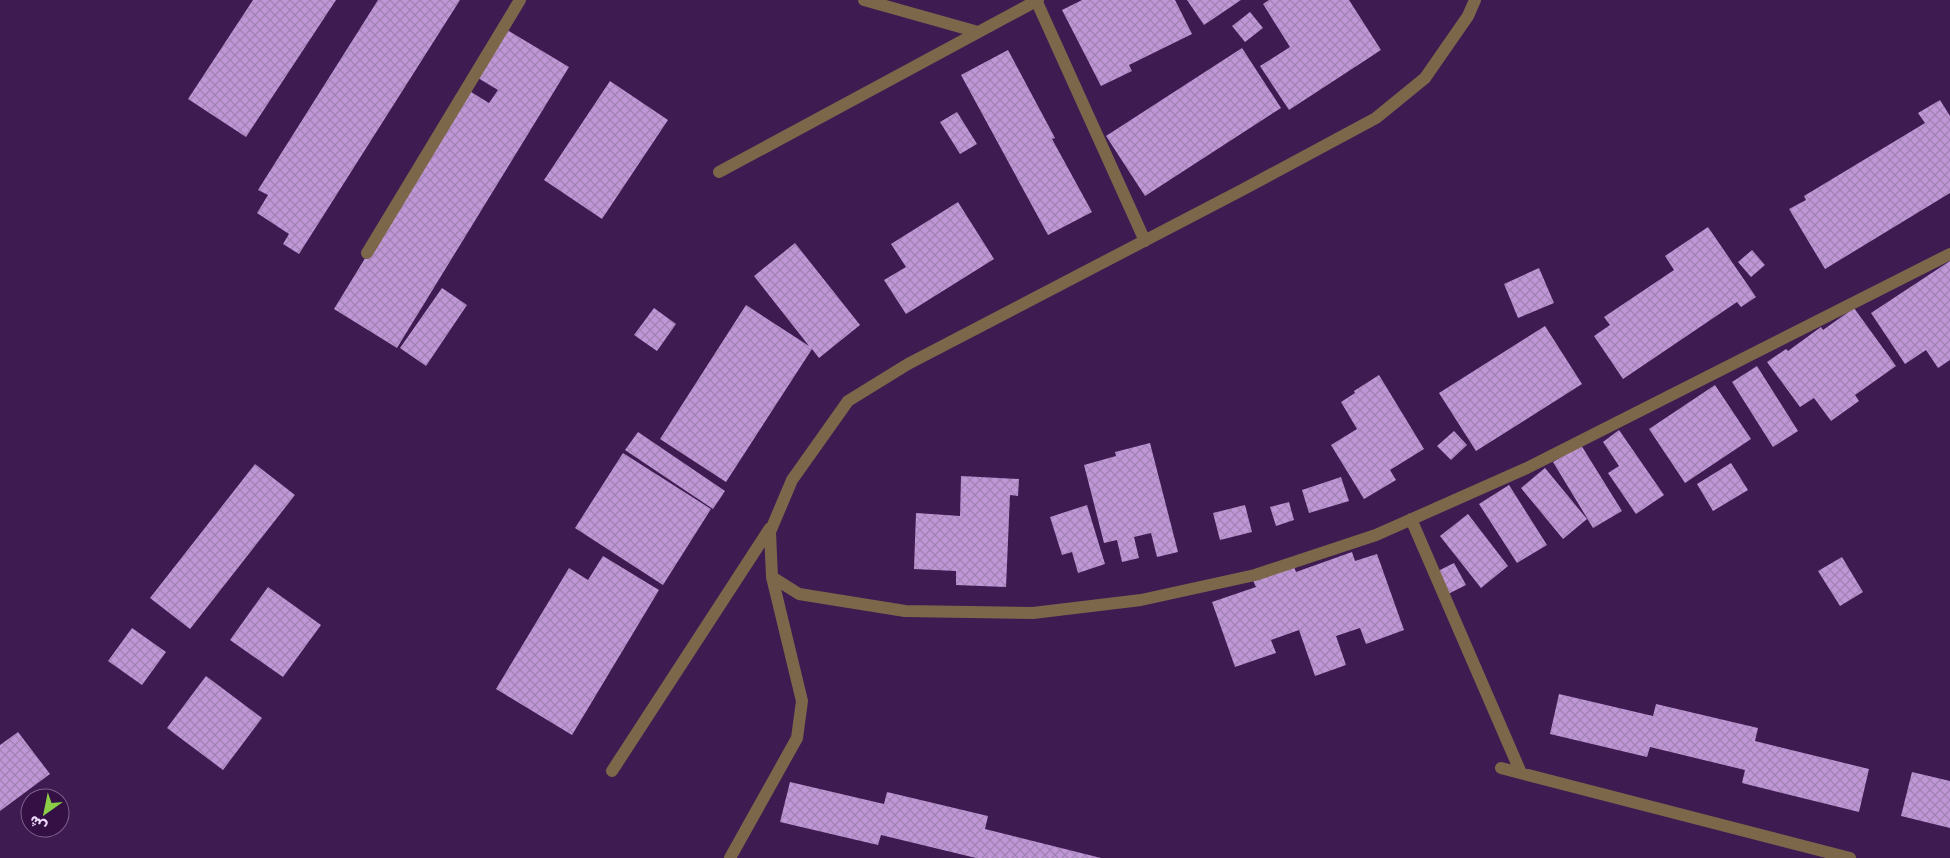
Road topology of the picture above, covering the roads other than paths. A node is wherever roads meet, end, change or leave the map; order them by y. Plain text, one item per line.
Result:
1 (520, 0) edge
2 (864, 0) edge
3 (1037, 0) edge
4 (1475, 0) edge
5 (978, 32) junction
6 (719, 172) dead end
7 (1145, 241) junction
8 (367, 253) dead end
9 (1950, 254) edge
10 (1411, 519) junction
11 (775, 520) junction
12 (772, 577) junction
13 (1501, 768) dead end
14 (612, 771) dead end
15 (1521, 773) junction
16 (731, 858) edge
17 (1850, 858) edge

1 - 8 street
2 - 5 street
3 - 5 street
3 - 7 street
4 - 7 street
5 - 6 street
7 - 11 street
9 - 10 street
10 - 12 street
10 - 15 street
11 - 12 street
11 - 14 street
12 - 16 street
13 - 15 street
15 - 17 street

